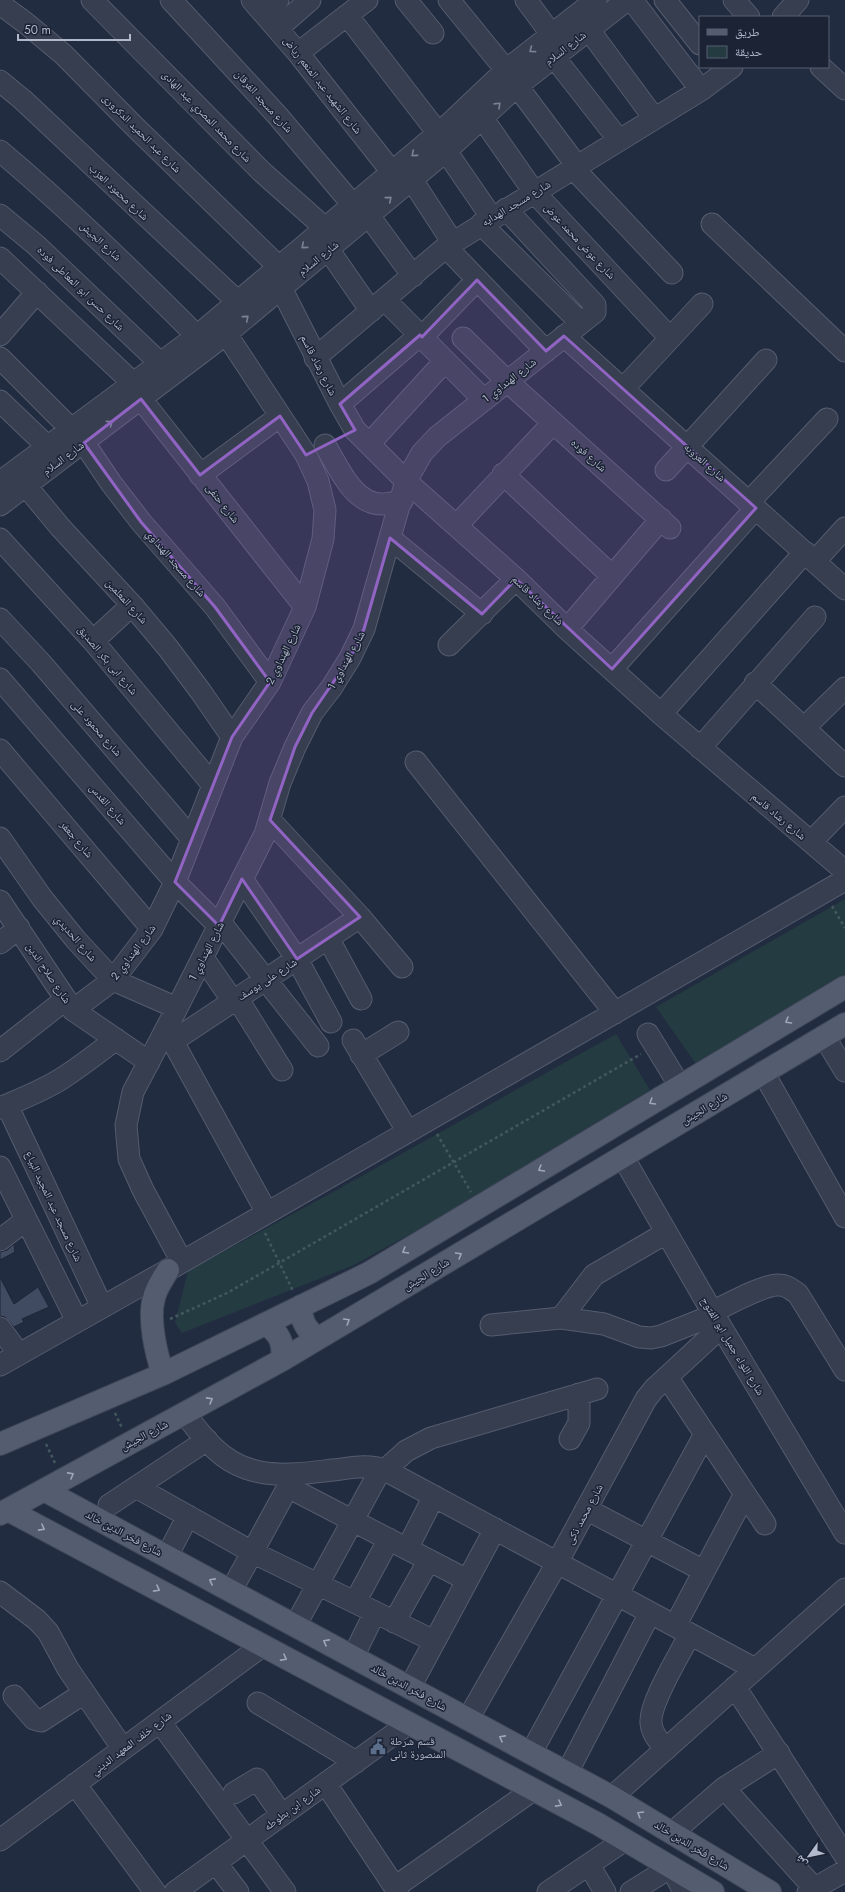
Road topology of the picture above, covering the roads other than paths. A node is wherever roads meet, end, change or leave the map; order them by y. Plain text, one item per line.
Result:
1 (92, 0) edge
2 (171, 0) edge
3 (310, 0) edge
4 (367, 0) edge
5 (406, 0) edge
6 (449, 0) edge
7 (526, 0) edge
8 (628, 0) edge
9 (632, 0) edge
10 (664, 0) edge
11 (734, 0) edge
12 (798, 0) edge
13 (586, 3) edge
14 (0, 4) edge
15 (268, 10) edge
16 (348, 15) junction
17 (747, 16) edge
18 (784, 16) edge
19 (589, 30) junction
20 (433, 33) dead end
21 (552, 35) junction
22 (699, 43) edge
23 (298, 53) junction
24 (554, 57) junction
25 (822, 68) edge
26 (725, 69) edge
27 (511, 78) junction
28 (0, 81) edge
29 (845, 89) edge
30 (701, 90) junction
31 (654, 118) junction
32 (483, 119) junction
33 (619, 140) junction
34 (442, 142) junction
35 (0, 151) edge
36 (575, 167) junction
37 (392, 172) junction
38 (412, 180) junction
39 (534, 192) junction
40 (361, 210) junction
41 (0, 215) edge
42 (493, 217) junction
43 (712, 224) dead end
44 (325, 228) junction
45 (449, 245) junction
46 (328, 249) junction
47 (0, 258) edge
48 (279, 267) junction
49 (672, 273) dead end
50 (413, 276) junction
51 (477, 280) junction
52 (280, 288) junction
53 (37, 292) junction
54 (238, 302) junction
55 (702, 304) dead end
56 (378, 306) junction
57 (581, 323) junction
58 (222, 327) junction
59 (0, 335) edge
60 (197, 336) junction
61 (421, 336) junction
62 (564, 336) junction
63 (463, 338) dead end
64 (670, 338) junction
65 (546, 351) junction
66 (845, 351) edge
67 (0, 358) edge
68 (315, 358) junction
69 (766, 360) dead end
70 (445, 361) junction
71 (160, 363) junction
72 (507, 381) junction
73 (623, 389) junction
74 (137, 391) junction
75 (484, 400) junction
76 (0, 401) edge
77 (340, 404) junction
78 (280, 416) junction
79 (828, 419) dead end
80 (553, 423) junction
81 (78, 436) junction
82 (362, 437) junction
83 (325, 445) junction
84 (48, 447) junction
85 (687, 447) junction
86 (306, 455) junction
87 (666, 470) dead end
88 (503, 474) junction
89 (200, 475) junction
90 (14, 480) edge
91 (406, 481) junction
92 (402, 502) junction
93 (0, 505) edge
94 (752, 505) junction
95 (457, 526) junction
96 (845, 528) edge
97 (390, 538) junction
98 (0, 539) edge
99 (810, 557) junction
100 (612, 576) junction
101 (516, 579) junction
102 (845, 588) edge
103 (132, 605) junction
104 (305, 607) junction
105 (482, 614) junction
106 (814, 617) dead end
107 (0, 619) edge
108 (567, 629) junction
109 (93, 641) junction
110 (449, 644) dead end
111 (612, 669) junction
112 (0, 679) edge
113 (270, 682) junction
114 (755, 683) junction
115 (844, 692) edge
116 (661, 714) junction
117 (804, 728) junction
118 (232, 737) junction
119 (700, 748) junction
120 (0, 750) edge
121 (416, 762) dead end
122 (845, 766) edge
123 (212, 784) junction
124 (845, 807) edge
125 (270, 820) junction
126 (0, 838) edge
127 (192, 839) junction
128 (811, 842) junction
129 (845, 871) edge
130 (242, 879) junction
131 (845, 880) edge
132 (175, 882) junction
133 (0, 901) edge
134 (360, 917) junction
135 (220, 924) junction
136 (19, 928) junction
137 (152, 929) junction
138 (328, 938) junction
139 (0, 943) edge
140 (203, 958) junction
141 (297, 959) junction
142 (402, 967) dead end
143 (113, 980) junction
144 (265, 980) junction
145 (845, 987) edge
146 (361, 999) dead end
147 (235, 1000) junction
148 (70, 1004) junction
149 (811, 1007) junction
150 (177, 1008) junction
151 (615, 1013) junction
152 (331, 1022) dead end
153 (845, 1024) edge
154 (398, 1032) dead end
155 (170, 1035) junction
156 (825, 1036) junction
157 (116, 1039) junction
158 (652, 1040) road end
159 (318, 1046) dead end
160 (0, 1050) edge
161 (149, 1062) junction
162 (282, 1070) dead end
163 (845, 1071) edge
164 (763, 1072) junction
165 (680, 1086) junction
166 (4, 1107) edge
167 (408, 1132) junction
168 (623, 1157) junction
169 (0, 1167) edge
170 (262, 1216) junction
171 (845, 1216) edge
172 (26, 1220) junction
173 (666, 1233) junction
174 (0, 1240) edge
175 (175, 1266) junction
176 (301, 1306) junction
177 (102, 1307) junction
178 (561, 1318) junction
179 (716, 1318) junction
180 (77, 1321) junction
181 (265, 1324) junction
182 (491, 1325) dead end
183 (0, 1328) edge
184 (318, 1338) junction
185 (19, 1354) junction
186 (282, 1360) junction
187 (0, 1365) edge
188 (845, 1370) edge
189 (163, 1374) junction
190 (667, 1377) junction
191 (184, 1414) junction
192 (705, 1434) junction
193 (570, 1439) dead end
194 (207, 1440) junction
195 (0, 1444) edge
196 (383, 1469) junction
197 (291, 1481) junction
198 (136, 1487) junction
199 (44, 1490) junction
200 (745, 1494) junction
201 (434, 1496) junction
202 (109, 1505) dead end
203 (586, 1509) junction
204 (4, 1512) edge
205 (188, 1516) junction
206 (352, 1520) junction
207 (765, 1524) dead end
208 (495, 1529) junction
209 (845, 1533) edge
210 (389, 1540) junction
211 (646, 1541) junction
212 (407, 1549) junction
213 (252, 1552) junction
214 (167, 1556) junction
215 (429, 1560) junction
216 (557, 1563) junction
217 (704, 1571) junction
218 (467, 1580) junction
219 (318, 1584) junction
220 (845, 1589) edge
221 (231, 1591) junction
222 (0, 1592) edge
223 (617, 1595) junction
224 (355, 1602) junction
225 (375, 1612) junction
226 (650, 1613) junction
227 (394, 1622) junction
228 (295, 1626) junction
229 (682, 1630) junction
230 (434, 1641) junction
231 (262, 1646) junction
232 (353, 1656) junction
233 (755, 1669) junction
234 (735, 1687) junction
235 (417, 1691) junction
236 (84, 1693) junction
237 (14, 1696) dead end
238 (258, 1703) dead end
239 (468, 1719) junction
240 (160, 1722) junction
241 (408, 1724) junction
242 (123, 1749) junction
243 (666, 1749) junction
244 (531, 1753) junction
245 (779, 1753) junction
246 (356, 1762) junction
247 (567, 1773) junction
248 (75, 1784) junction
249 (326, 1784) junction
250 (724, 1788) junction
251 (533, 1790) junction
252 (234, 1793) dead end
253 (612, 1797) junction
254 (282, 1815) junction
255 (598, 1824) junction
256 (672, 1833) junction
257 (0, 1840) edge
258 (247, 1840) junction
259 (625, 1840) junction
260 (845, 1856) edge
261 (216, 1862) junction
262 (588, 1865) junction
263 (671, 1867) junction
264 (845, 1871) edge
265 (396, 1890) edge
266 (811, 1890) edge
267 (155, 1892) edge
268 (175, 1892) edge
269 (238, 1892) edge
270 (285, 1892) edge
271 (548, 1892) edge
272 (605, 1892) edge
273 (631, 1892) edge
274 (684, 1892) edge
275 (713, 1892) edge
276 (770, 1892) edge

1 - 44 street, شارع محمد المصري عبد الهادى
2 - 40 street, شارع مسجد الفرقان
3 - 15 street
4 - 16 street
5 - 20 street
6 - 27 street
7 - 21 street
8 - 19 street, شارع السلام
9 - 30 street
10 - 22 street
11 - 17 street
12 - 18 street
13 - 21 street, شارع السلام
14 - 48 street, شارع عبد الحميد الدكرورى
15 - 23 street, شارع الشهيد عبد المنعم رياض
16 - 23 street
16 - 34 street
19 - 24 street, شارع السلام
19 - 31 street
21 -> 27 street, شارع السلام
23 - 37 street, شارع الشهيد عبد المنعم رياض
24 - 27 street, شارع السلام
24 - 33 street
25 - 29 street
26 - 30 street, شارع مسجد الهدايه
32 -> 27 street, شارع السلام
27 - 34 street, شارع السلام
27 - 36 street
28 - 54 street, شارع محمود العزب
30 - 31 street, شارع مسجد الهدايه
31 - 33 street, شارع مسجد الهدايه
32 - 34 street, شارع السلام
32 - 39 street, شارع عوض محمد عوض
33 - 36 street, شارع مسجد الهدايه
34 -> 37 street, شارع السلام
34 - 38 street, شارع السلام
34 - 42 street
35 - 60 street, شارع الجيش
36 - 39 street, شارع مسجد الهدايه
36 - 49 street
37 - 40 street, شارع السلام
40 -> 38 street, شارع السلام
38 - 45 street
39 - 42 street, شارع مسجد الهدايه
39 - 64 street, شارع عوض محمد عوض
40 - 44 street, شارع السلام
40 - 46 street, شارع السلام
40 - 50 street, شارع مسجد الفرقان
41 - 71 street, شارع حسن ابو المعاطى فوده
42 - 45 street, شارع مسجد الهدايه
42 - 57 street
42 - 57 street, شارع الهنداوي 1
43 - 66 street
44 -> 48 street, شارع السلام
45 - 50 street, شارع مسجد الهدايه
45 - 51 street
46 - 52 street, شارع السلام
46 - 56 street
47 - 53 street, شارع حنفى
48 - 54 street, شارع السلام
50 - 56 street, شارع مسجد الهدايه
51 - 61 street
51 - 65 street
58 -> 52 street, شارع السلام
52 - 68 street, شارع رشاد قاسم
53 - 59 street
53 - 74 street, شارع حنفى
54 - 58 street, شارع السلام
55 - 64 street
56 - 61 street
56 - 68 street, شارع مسجد الهدايه
57 - 62 street, شارع الهنداوي 1
58 - 60 street, شارع السلام
58 - 74 street, شارع السلام
58 - 78 street, شارع الهنداوي 2
60 - 71 street, شارع السلام
61 - 70 street
61 - 77 street
62 - 65 street, شارع الهنداوي 1
62 - 73 street, شارع العروبه
63 - 72 street, شارع فوده
64 - 73 street
65 - 72 street, شارع الهنداوي 1
67 - 81 street, شارع مسجد الهنداوي
68 - 77 street, شارع رشاد قاسم
69 - 85 street
70 - 75 street
70 - 82 street
71 - 74 street, شارع السلام
72 - 75 street, شارع الهنداوي 1
72 - 80 street, شارع فوده
73 - 85 street, شارع العروبه
74 - 81 street, شارع السلام
74 - 89 street, شارع حنفى
75 - 91 street, شارع الهنداوي 1
76 - 84 street
77 - 82 street, شارع رشاد قاسم
78 - 86 street, شارع الهنداوي 2
78 - 89 street
79 - 94 street
80 - 88 street
80 - 100 street, شارع فوده
81 - 84 street, شارع السلام
81 - 90 street, شارع السلام
81 - 113 street, شارع مسجد الهنداوي
82 - 83 street
82 - 91 street, شارع رشاد قاسم
83 - 86 street
83 - 92 street
84 - 90 street, شارع السلام
85 - 87 street
85 - 94 street, شارع العروبه
86 - 104 street, شارع الهنداوي 2
88 - 95 street
88 - 100 street
89 - 104 street, شارع حنفى
90 - 93 street, شارع السلام
90 - 103 street, شارع المعلمين
91 - 92 street, شارع الهنداوي 1
91 - 95 street, شارع رشاد قاسم
92 - 97 street, شارع الهنداوي 1
94 - 99 street, شارع العروبه
94 - 111 street
95 - 101 street, شارع رشاد قاسم
96 - 99 street
97 - 105 street
97 - 125 street, شارع الهنداوي 1
98 - 109 street, شارع ابى بكر الصديق
99 - 102 street, شارع العروبه
99 - 116 street
100 - 108 street
101 - 105 street
101 - 108 street, شارع رشاد قاسم
103 - 109 street
103 - 118 street, شارع المعلمين
104 - 113 street, شارع الهنداوي 2
105 - 110 street
106 - 114 street
107 - 127 street, شارع محمود على
108 - 111 street, شارع رشاد قاسم
109 - 123 street, شارع ابى بكر الصديق
111 - 116 street, شارع رشاد قاسم
112 - 132 street, شارع القدس
113 - 118 street, شارع الهنداوي 2
114 - 117 street
114 - 119 street
115 - 117 street
116 - 119 street, شارع رشاد قاسم
117 - 122 street
118 - 123 street, شارع الهنداوي 2
119 - 128 street, شارع رشاد قاسم
120 - 137 street, شارع جعفر
121 - 151 street
123 - 127 street, شارع الهنداوي 2
124 - 128 street
125 - 130 street, شارع الهنداوي 1
125 - 134 street
126 - 143 street, شارع الحديدي
127 - 132 street, شارع الهنداوي 2
128 - 129 street, شارع رشاد قاسم
130 - 135 street, شارع الهنداوي 1
130 - 141 street
131 - 151 street
132 - 135 street, شارع القدس
132 - 137 street, شارع الهنداوي 2
133 - 136 street, شارع صلاح الدين
134 - 138 street, شارع على يوسف
134 - 142 street
135 - 140 street, شارع الهنداوي 1
135 - 144 street, شارع القدس
136 - 139 street
136 - 148 street, شارع صلاح الدين
137 - 143 street, شارع الهنداوي 2
138 - 141 street, شارع على يوسف
138 - 146 street
140 - 147 street
140 - 150 street, شارع الهنداوي 1
141 - 144 street, شارع على يوسف
141 - 152 street
143 - 148 street, شارع الهنداوي 2
143 - 150 street, شارع الحديدي
144 - 147 street, شارع على يوسف
144 - 159 street, شارع القدس
145 - 149 main road
147 - 155 street, شارع على يوسف
147 - 162 street
148 - 157 street, شارع صلاح الدين
148 - 160 street, شارع الهنداوي 2
149 - 156 main road
149 -> 165 main road
150 - 155 street, شارع الهنداوي 1
151 - 167 street
153 - 156 main road, شارع الجيش
154 - 167 street
155 - 161 street, شارع الهنداوي 1
155 - 170 street
156 - 163 street
156 - 164 main road, شارع الجيش
157 - 161 street, شارع صلاح الدين
157 - 166 street
158 - 165 street
161 - 175 street, شارع الهنداوي 1
164 - 168 main road, شارع الجيش
164 - 171 street
165 -> 176 main road
166 - 177 street, شارع مسجد عبد المجيد البياع
167 - 170 street
168 - 173 street, شارع اللواء جميل ابو الفتوح
184 -> 168 main road, شارع الجيش
169 - 172 street
170 - 175 street
172 - 174 street
172 - 180 street
173 - 178 street
173 - 179 street, شارع اللواء جميل ابو الفتوح
175 - 177 street
175 - 189 main road
176 - 181 main road
176 - 184 main road
177 - 180 street
178 - 179 street
178 - 182 street
179 - 188 street
179 - 190 street, شارع محمد ذكى
179 - 209 street, شارع اللواء جميل ابو الفتوح
180 - 185 street
181 - 186 main road
181 - 189 main road
183 - 185 street
184 - 186 main road, شارع الجيش
185 - 187 street
191 -> 186 main road, شارع الجيش
189 - 195 main road
190 - 192 street
190 - 203 street, شارع محمد ذكى
191 - 194 street
199 -> 191 main road, شارع الجيش
192 - 200 street
192 - 211 street
193 - 196 street
194 - 197 street
194 - 198 street
196 - 197 street
196 - 201 street
196 - 206 street
197 - 206 street
197 - 213 street
198 - 202 street
198 - 205 street
199 - 204 main road, شارع الجيش
199 - 214 main road, شارع فخر الدين خالد
200 - 207 street
200 - 217 street
201 - 208 street
201 - 212 street
203 - 211 street
203 - 216 street, شارع محمد ذكى
204 -> 231 main road
205 - 213 street
205 - 214 street
206 - 210 street
206 - 219 street
208 - 216 street
208 - 218 street
210 - 212 street
210 - 224 street
211 - 217 street
211 - 223 street
212 - 215 street
213 - 219 street
213 - 221 street
221 -> 214 main road, شارع فخر الدين خالد
215 - 218 street
215 - 227 street
216 - 223 street
216 - 239 street, شارع محمد ذكى
217 - 229 street
218 - 230 street
219 - 224 street
219 - 228 street
220 - 233 street
221 - 228 main road, شارع فخر الدين خالد
222 - 236 street
223 - 226 street
223 - 244 street
224 - 225 street
225 - 227 street
225 - 232 street
226 - 229 street
226 - 247 street
227 - 230 street
232 -> 228 main road, شارع فخر الدين خالد
229 - 233 street
229 - 243 street
230 - 235 street
231 - 240 street, شارع خلف المعهد الديني
231 -> 241 main road
232 - 235 main road, شارع فخر الدين خالد
233 - 234 street
234 - 243 street
234 - 245 street
235 - 239 main road, شارع فخر الدين خالد
235 - 241 main road
236 - 237 street
236 - 242 street
238 - 246 street
244 -> 239 main road, شارع فخر الدين خالد
240 - 242 street, شارع خلف المعهد الديني
240 - 258 street
241 - 246 street, شارع ابن بطوطه
241 - 251 main road
242 - 248 street, شارع خلف المعهد الديني
243 - 253 street
244 - 247 main road, شارع فخر الدين خالد
245 - 250 street
245 - 260 street
246 - 249 street, شارع ابن بطوطه
247 - 253 main road, شارع فخر الدين خالد
248 - 257 street, شارع خلف المعهد الديني
248 - 267 street
249 - 254 street, شارع ابن بطوطه
249 - 265 street
250 - 256 street
250 - 266 street
251 -> 255 main road
251 - 265 street
252 - 254 street
253 - 255 main road
256 -> 253 main road, شارع فخر الدين خالد
254 - 258 street, شارع ابن بطوطه
255 - 259 main road
256 - 276 main road, شارع فخر الدين خالد
258 - 261 street, شارع ابن بطوطه
258 - 270 street
259 - 262 street
259 - 263 main road
261 - 268 street, شارع ابن بطوطه
261 - 269 street
262 - 271 street
262 - 272 street
263 - 273 street
263 - 274 street
263 - 275 main road
264 - 266 street

